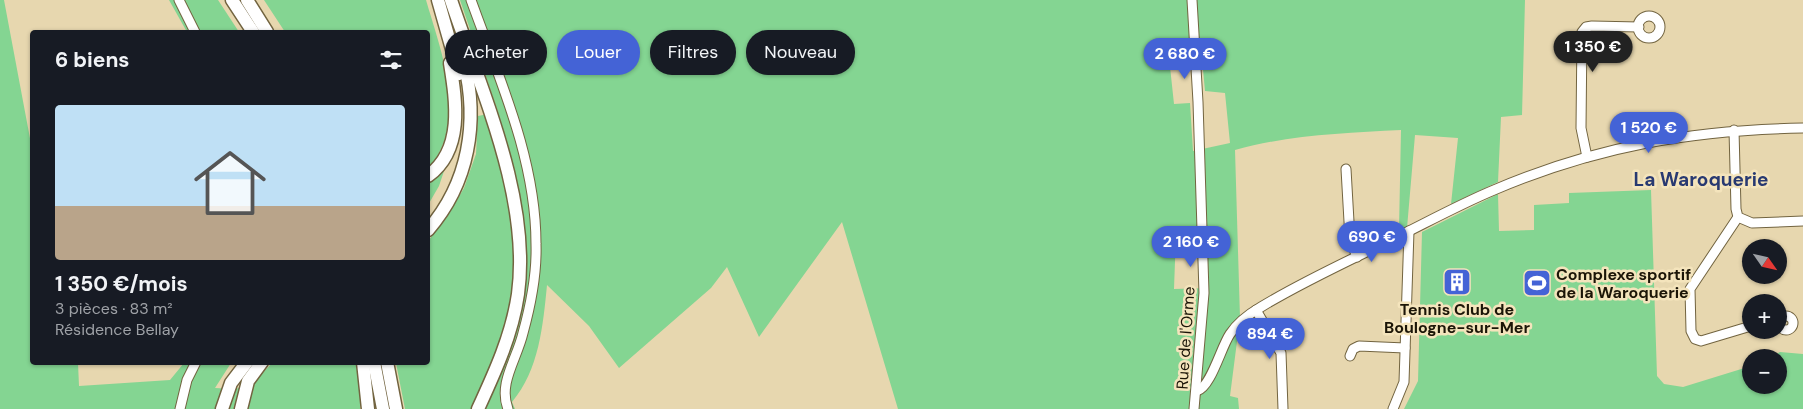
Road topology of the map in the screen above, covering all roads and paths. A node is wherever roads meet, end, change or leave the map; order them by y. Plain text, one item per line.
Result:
1 (179, 0) edge
2 (232, 0) edge
3 (247, 0) edge
4 (254, 0) edge
5 (436, 0) edge
6 (447, 0) edge
7 (451, 0) edge
8 (470, 0) edge
9 (1192, 0) edge
10 (1638, 27) dead end
11 (194, 30) edge
12 (252, 30) edge
13 (266, 30) edge
14 (273, 30) edge
15 (1803, 128) edge
16 (1734, 130) junction
17 (1587, 157) junction
18 (1346, 169) dead end
19 (430, 174) edge
20 (430, 215) edge
21 (1738, 217) junction
22 (1803, 221) edge
23 (430, 227) edge
24 (1409, 231) junction
25 (1357, 257) junction
26 (1256, 310) junction
27 (1742, 329) edge
28 (1405, 348) junction
29 (1350, 356) dead end
30 (194, 365) edge
31 (245, 365) edge
32 (260, 365) edge
33 (363, 365) edge
34 (375, 365) edge
35 (388, 365) edge
36 (1197, 391) junction
37 (180, 409) edge
38 (222, 409) edge
39 (241, 409) edge
40 (368, 409) edge
41 (383, 409) edge
42 (396, 409) edge
43 (478, 409) edge
44 (508, 409) edge
45 (1194, 409) edge
46 (1283, 409) edge
47 (1393, 409) edge

1 - 11 street
2 - 12 highway
3 - 13 highway
4 - 14 highway
5 - 19 highway
5 - 20 highway
6 - 23 highway
7 - 43 highway
8 - 44 street
9 - 36 street, Rue de l'Orme
10 - 17 street
15 - 16 street
16 - 17 street
16 - 21 street
17 - 24 street
18 - 25 street
21 - 22 street
21 - 27 street
24 - 25 street
24 - 28 street
25 - 26 street
26 - 36 street
26 - 46 street
28 - 29 street
28 - 47 street
30 - 37 street
31 - 38 highway
32 - 39 highway
33 - 40 highway
34 - 41 highway
35 - 42 highway
36 - 45 street, Rue de l'Orme

